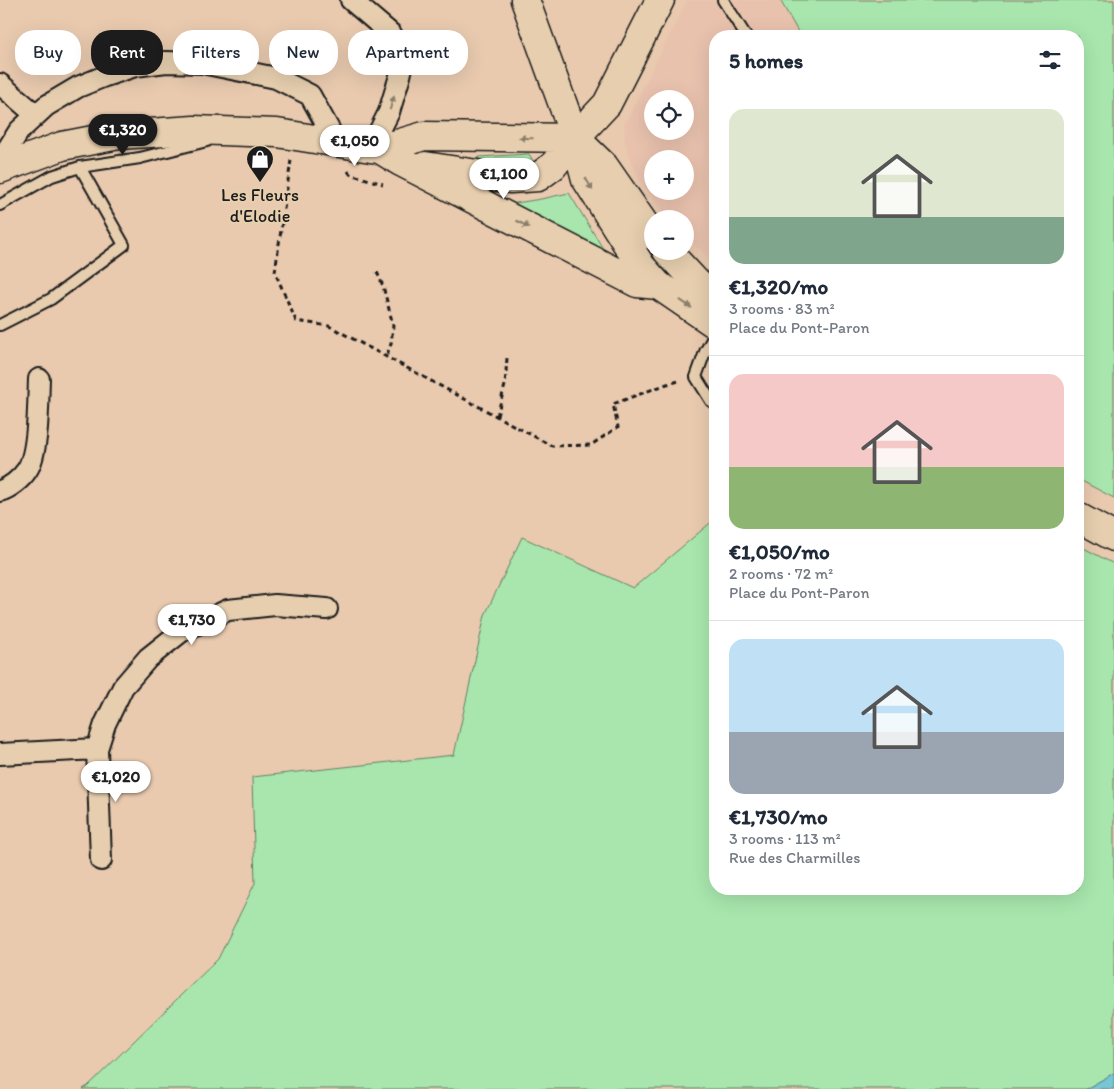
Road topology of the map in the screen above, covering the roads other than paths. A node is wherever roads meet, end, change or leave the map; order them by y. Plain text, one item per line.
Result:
1 (352, 0) edge
2 (525, 0) edge
3 (660, 0) edge
4 (723, 0) edge
5 (742, 30) edge
6 (0, 84) edge
7 (36, 115) junction
8 (244, 131) junction
9 (575, 138) junction
10 (336, 142) junction
11 (384, 153) junction
12 (0, 161) edge
13 (80, 167) junction
14 (0, 169) edge
15 (0, 205) edge
16 (644, 224) edge
17 (675, 260) edge
18 (658, 285) junction
19 (709, 293) edge
20 (709, 320) edge
21 (0, 325) edge
22 (709, 345) edge
23 (39, 379) dead end
24 (709, 398) edge
25 (0, 491) edge
26 (1084, 520) edge
27 (1114, 537) edge
28 (327, 609) dead end
29 (97, 749) junction
30 (0, 754) edge
31 (101, 860) dead end

11 -> 1 street
2 - 9 main road
3 - 9 main road
4 - 5 lane
6 - 7 street
7 - 10 street
7 - 12 street
8 - 10 main road
8 - 13 lane
8 - 14 main road
9 -> 11 main road
9 - 11 main road
9 - 16 main road
9 -> 18 main road
10 - 11 main road
11 -> 18 main road
13 - 15 lane
13 - 21 lane
17 - 19 main road
18 -> 20 main road
22 - 24 lane
23 - 25 street
26 - 27 main road
28 - 29 street
29 - 30 street
29 - 31 street

